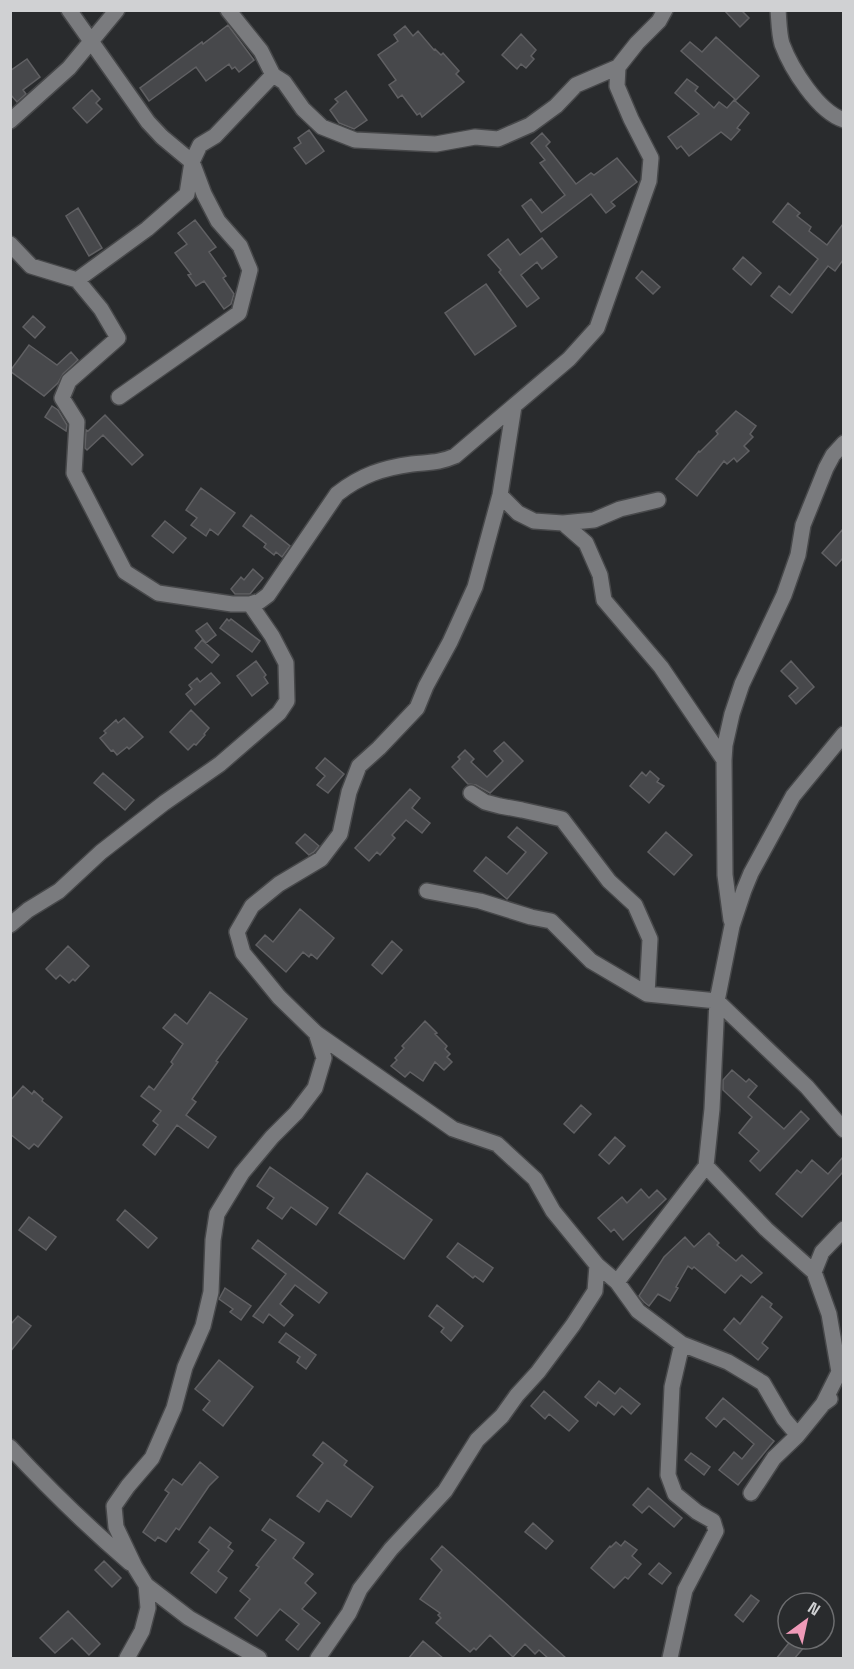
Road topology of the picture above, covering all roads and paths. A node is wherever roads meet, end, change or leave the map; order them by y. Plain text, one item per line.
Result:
1 (69, 10) edge
2 (117, 10) edge
3 (228, 10) edge
4 (665, 10) edge
5 (778, 10) edge
6 (92, 42) junction
7 (618, 67) junction
8 (273, 75) junction
9 (843, 120) edge
10 (10, 121) edge
11 (192, 162) junction
12 (10, 244) edge
13 (77, 280) junction
14 (119, 398) dead end
15 (514, 406) junction
16 (843, 443) edge
17 (500, 495) junction
18 (658, 500) dead end
19 (563, 523) junction
20 (250, 604) junction
21 (843, 734) edge
22 (724, 760) junction
23 (471, 793) dead end
24 (427, 891) dead end
25 (10, 925) edge
26 (732, 926) junction
27 (647, 994) junction
28 (717, 1001) junction
29 (316, 1033) junction
30 (843, 1130) edge
31 (706, 1166) junction
32 (843, 1229) edge
33 (597, 1265) junction
34 (814, 1272) junction
35 (617, 1282) junction
36 (682, 1344) junction
37 (843, 1387) edge
38 (824, 1404) junction
39 (795, 1432) dead end
40 (10, 1447) edge
41 (751, 1493) dead end
42 (135, 1567) junction
43 (146, 1585) junction
44 (127, 1659) edge
45 (259, 1659) edge
46 (318, 1659) edge
47 (670, 1659) edge

1 - 6 street
2 - 6 street
3 - 8 street
4 - 7 street
5 - 9 street
6 - 10 street
6 - 11 street
7 - 8 street
7 - 15 street
8 - 11 street
11 - 13 street
11 - 14 street
12 - 13 street
13 - 20 street
15 - 17 street
15 - 20 street
16 - 22 street
17 - 19 street
17 - 29 street
18 - 19 street
19 - 22 street
20 - 25 street
21 - 26 street
22 - 26 street
23 - 27 street
24 - 27 street
26 - 28 street
27 - 28 street
28 - 30 street
28 - 31 street
29 - 33 street
29 - 42 street
31 - 34 street
31 - 35 street
32 - 34 street
33 - 35 street
33 - 46 street
34 - 38 street
35 - 36 street
36 - 39 street
36 - 47 street
37 - 38 street
38 - 41 street
40 - 42 street
42 - 43 street
43 - 44 street
43 - 45 street

